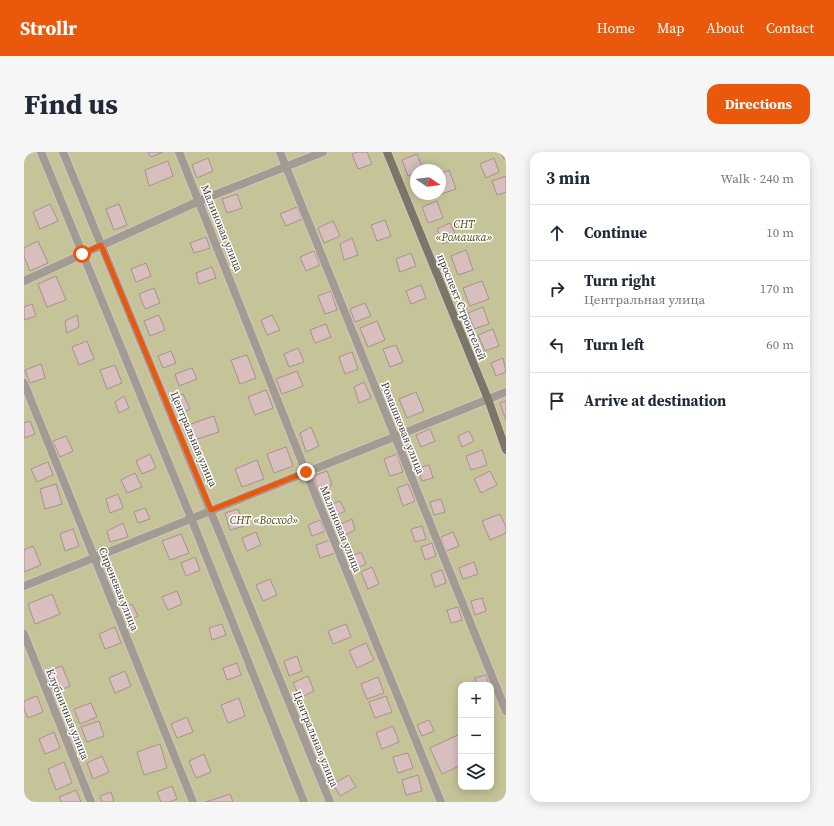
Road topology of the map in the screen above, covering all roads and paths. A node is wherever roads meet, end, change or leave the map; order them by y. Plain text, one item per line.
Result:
1 (41, 152) edge
2 (63, 152) edge
3 (179, 152) edge
4 (280, 152) edge
5 (323, 152) edge
6 (387, 152) edge
7 (504, 152) edge
8 (506, 156) edge
9 (286, 166) junction
10 (199, 201) junction
11 (101, 245) junction
12 (82, 254) junction
13 (24, 281) edge
14 (24, 383) edge
15 (506, 392) edge
16 (488, 399) junction
17 (395, 436) junction
18 (506, 450) edge
19 (306, 472) junction
20 (211, 510) junction
21 (191, 518) junction
22 (94, 557) junction
23 (24, 586) edge
24 (24, 634) edge
25 (506, 711) edge
26 (91, 802) edge
27 (193, 802) edge
28 (304, 802) edge
29 (330, 802) edge
30 (440, 802) edge

1 - 12 street
2 - 11 street, Центральная улица
3 - 10 street, Малиновая улица
4 - 9 street, Ромашковая улица
5 - 9 street
6 - 16 street, проспект Строителей
7 - 8 street
9 - 10 street
9 - 17 street, Ромашковая улица
10 - 11 street
10 - 19 street, Малиновая улица
11 - 12 street
11 - 20 street, Центральная улица
12 - 13 street
12 - 21 street
14 - 22 street, Сиреневая улица
15 - 16 street
16 - 17 street
16 - 18 street, проспект Строителей
17 - 19 street
17 - 25 street, Ромашковая улица
19 - 20 street
19 - 30 street, Малиновая улица
20 - 21 street
20 - 29 street, Центральная улица
21 - 22 street
21 - 28 street
22 - 23 street
22 - 27 street, Сиреневая улица
24 - 26 street, Клубничная улица

